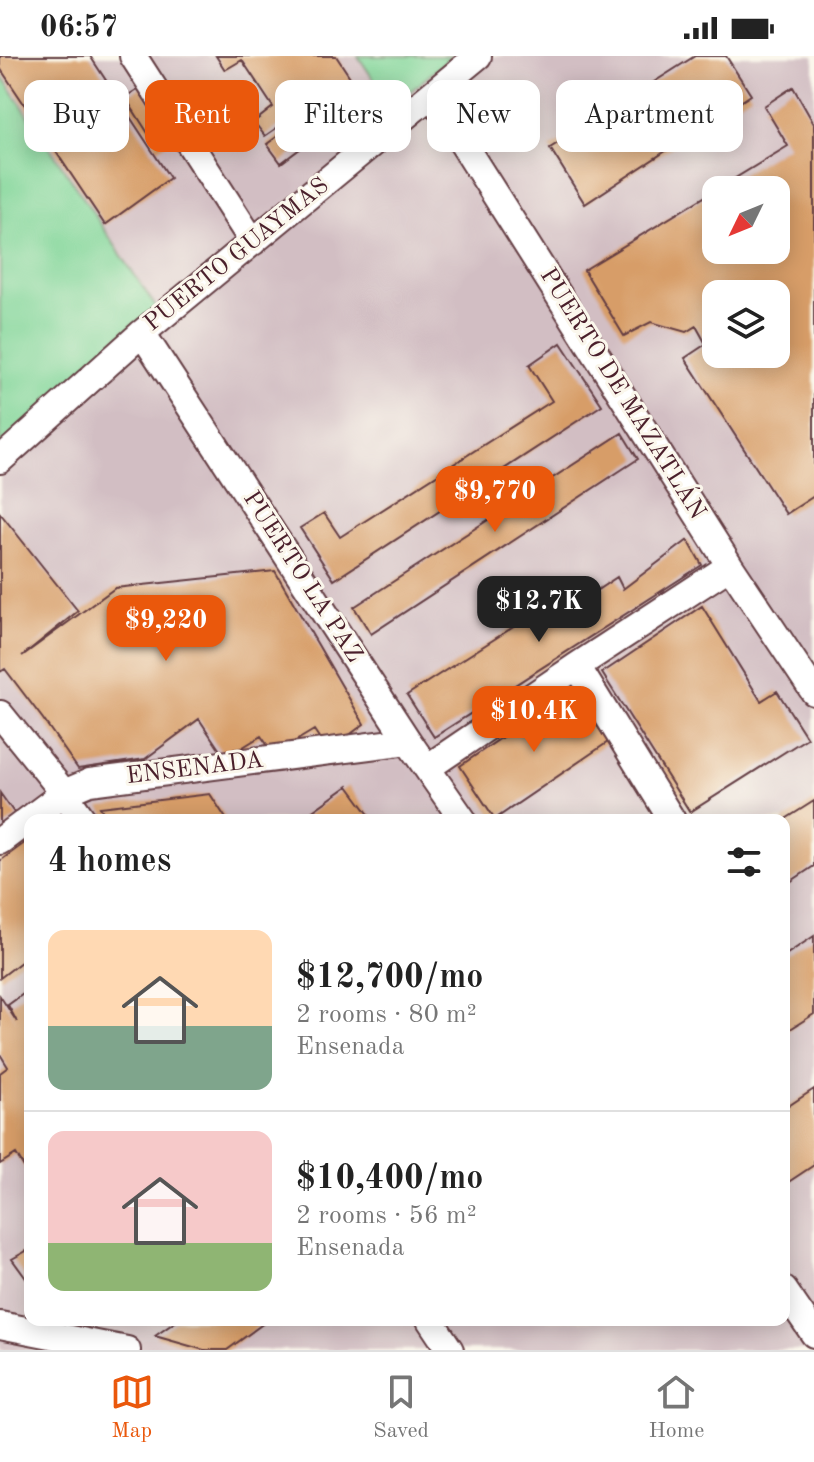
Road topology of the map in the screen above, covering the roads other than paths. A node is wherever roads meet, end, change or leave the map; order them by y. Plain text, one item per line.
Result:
1 (133, 56) edge
2 (478, 56) edge
3 (450, 80) edge
4 (427, 99) edge
5 (468, 152) edge
6 (253, 242) junction
7 (142, 333) junction
8 (0, 460) edge
9 (730, 566) junction
10 (577, 666) junction
11 (814, 692) edge
12 (0, 714) edge
13 (408, 741) junction
14 (427, 768) junction
15 (64, 793) junction
16 (36, 814) edge
17 (79, 814) edge
18 (459, 814) edge
19 (668, 814) edge
20 (24, 823) edge
21 (0, 841) edge
22 (790, 1299) edge
23 (434, 1326) edge
24 (7, 1328) edge
25 (814, 1334) edge
26 (127, 1350) edge
27 (450, 1350) edge

1 - 6 street
2 - 3 street, PUERTO GUAYMAS
4 - 6 street, PUERTO GUAYMAS
5 - 9 street, PUERTO DE MAZATLÁN
6 - 7 street, PUERTO GUAYMAS
7 - 8 street, PUERTO GUAYMAS
7 - 13 street, PUERTO LA PAZ
9 - 10 street
9 - 11 street, PUERTO DE MAZATLÁN
10 - 14 street
10 - 19 street
12 - 15 street
13 - 14 street, PUERTO LA PAZ
13 - 15 street, ENSENADA
14 - 18 street, PUERTO LA PAZ
15 - 16 street, ENSENADA
15 - 17 street
20 - 21 street, ENSENADA
22 - 25 street
23 - 27 street
24 - 26 street

